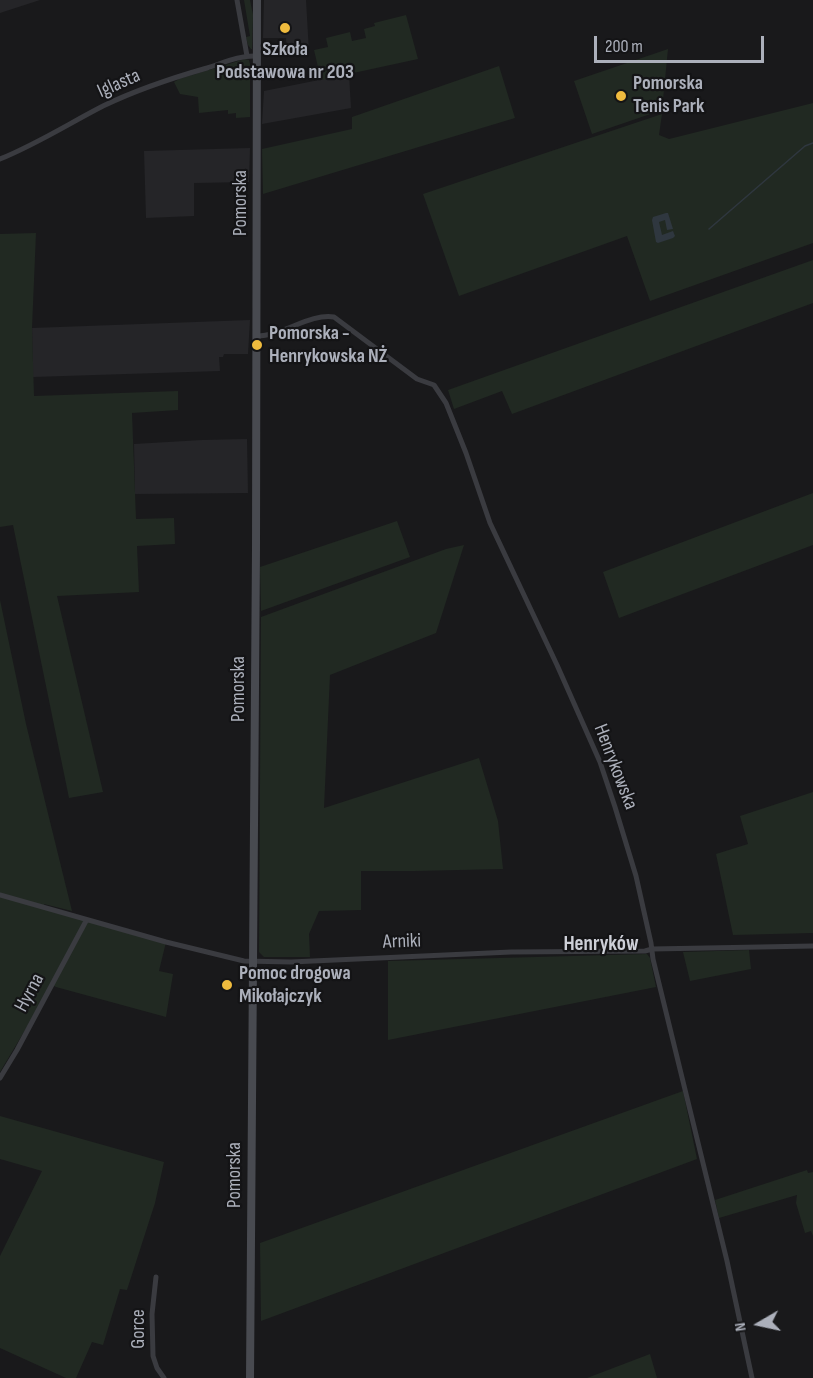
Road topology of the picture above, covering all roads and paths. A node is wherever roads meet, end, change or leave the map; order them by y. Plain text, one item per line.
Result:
1 (237, 0) edge
2 (257, 0) edge
3 (247, 56) junction
4 (257, 56) junction
5 (0, 159) edge
6 (257, 336) junction
7 (0, 895) edge
8 (86, 921) junction
9 (813, 946) edge
10 (652, 950) junction
11 (254, 961) junction
12 (0, 1078) edge
13 (156, 1277) dead end
14 (164, 1378) edge
15 (250, 1378) edge
16 (753, 1378) edge

1 - 3 street
2 - 4 street, Pomorska
3 - 4 street, Iglasta
3 - 5 street, Iglasta
4 - 6 street, Pomorska
6 - 10 street, Henrykowska
6 - 11 street, Pomorska
7 - 8 street, Arniki
8 - 11 street, Arniki
8 - 12 street, Hyrna
9 - 10 street, Arniki
10 - 11 street, Arniki
10 - 16 street, Henrykowska
11 - 15 street, Pomorska
13 - 14 street, Gorce

